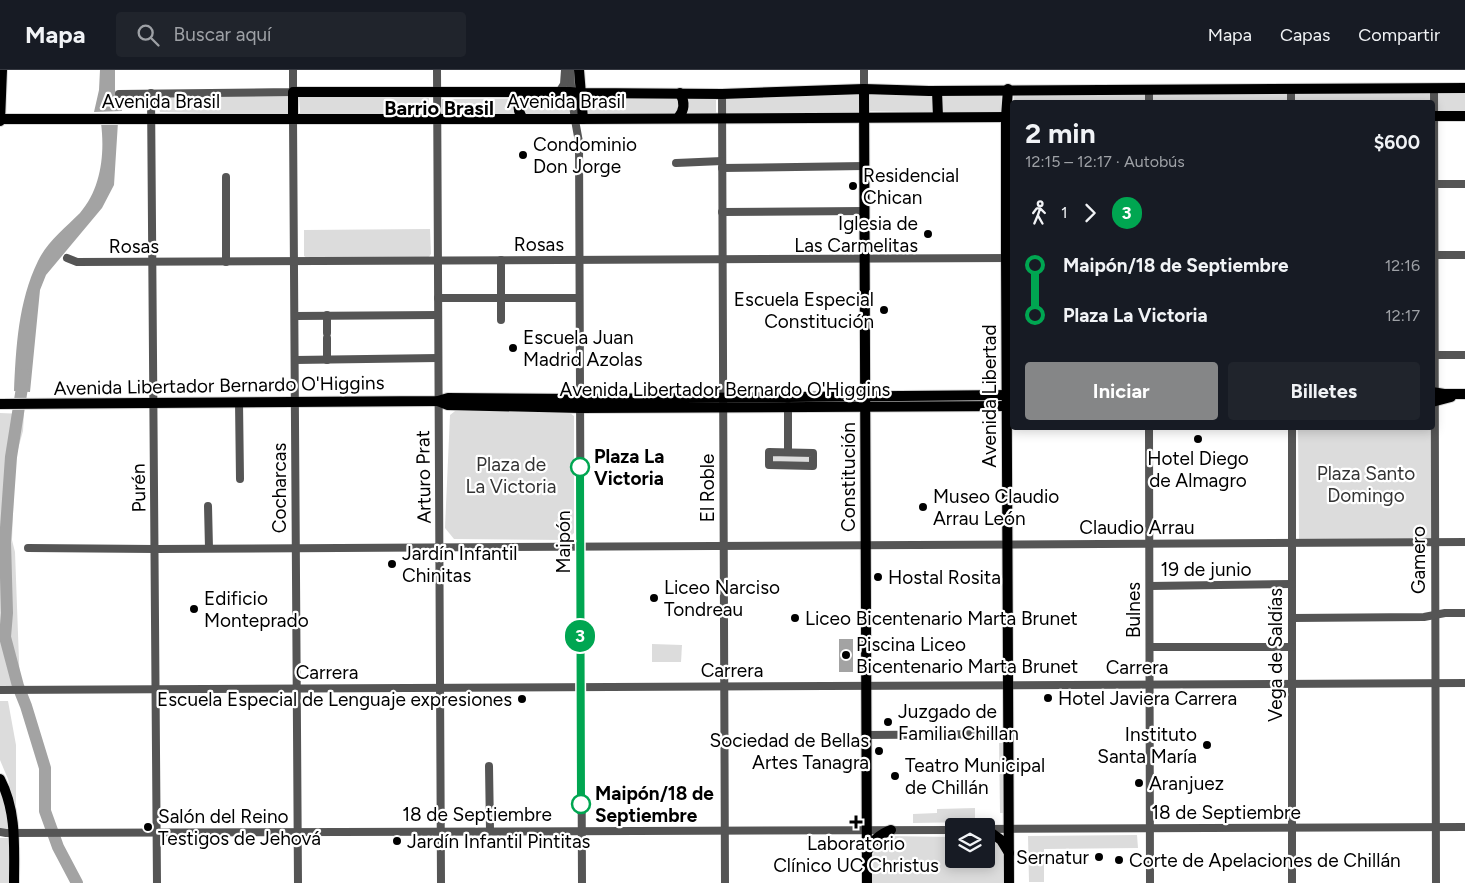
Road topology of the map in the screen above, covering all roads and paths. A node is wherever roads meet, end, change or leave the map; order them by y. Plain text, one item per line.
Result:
1 (2, 70) edge
2 (293, 70) edge
3 (437, 70) edge
4 (565, 70) edge
5 (570, 70) edge
6 (579, 70) edge
7 (864, 70) edge
8 (1291, 88) junction
9 (1434, 88) junction
10 (1465, 88) edge
11 (1149, 89) junction
12 (864, 90) junction
13 (1008, 90) junction
14 (937, 91) junction
15 (293, 92) junction
16 (437, 92) junction
17 (530, 92) junction
18 (559, 92) junction
19 (575, 92) junction
20 (151, 93) junction
21 (118, 94) dead end
22 (680, 94) junction
23 (722, 94) junction
24 (1149, 100) edge
25 (1291, 100) edge
26 (1434, 100) edge
27 (1435, 116) edge
28 (1465, 116) edge
29 (864, 117) junction
30 (938, 117) junction
31 (1009, 117) edge
32 (151, 118) junction
33 (293, 118) junction
34 (437, 118) junction
35 (678, 118) junction
36 (722, 118) junction
37 (523, 119) junction
38 (578, 119) junction
39 (0, 120) edge
40 (676, 163) dead end
41 (722, 165) junction
42 (864, 166) junction
43 (226, 177) dead end
44 (1435, 184) edge
45 (1465, 184) edge
46 (864, 211) junction
47 (722, 212) junction
48 (1465, 255) edge
49 (1435, 256) edge
50 (67, 258) dead end
51 (1009, 258) edge
52 (864, 259) junction
53 (501, 260) junction
54 (579, 260) junction
55 (722, 260) junction
56 (294, 261) junction
57 (438, 261) junction
58 (152, 262) junction
59 (226, 262) junction
60 (438, 298) junction
61 (501, 298) junction
62 (579, 298) junction
63 (327, 315) junction
64 (438, 315) junction
65 (295, 316) junction
66 (501, 320) dead end
67 (1435, 355) edge
68 (1465, 355) edge
69 (438, 358) junction
70 (295, 360) junction
71 (327, 360) junction
72 (1462, 394) edge
73 (1435, 397) edge
74 (295, 401) junction
75 (438, 401) junction
76 (865, 401) junction
77 (1010, 401) edge
78 (153, 402) junction
79 (239, 402) junction
80 (723, 402) junction
81 (2, 404) edge
82 (580, 404) junction
83 (788, 406) junction
84 (1149, 430) edge
85 (1292, 430) edge
86 (1433, 430) edge
87 (788, 452) junction
88 (240, 479) dead end
89 (208, 506) dead end
90 (1434, 542) junction
91 (1465, 542) edge
92 (1150, 543) junction
93 (1292, 543) junction
94 (1008, 544) junction
95 (866, 545) junction
96 (580, 546) junction
97 (723, 546) junction
98 (440, 547) junction
99 (28, 548) dead end
100 (209, 548) junction
101 (297, 548) junction
102 (155, 549) junction
103 (1292, 584) junction
104 (1150, 586) junction
105 (1465, 613) edge
106 (1435, 615) junction
107 (1292, 618) junction
108 (1150, 647) junction
109 (1292, 647) junction
110 (1291, 683) junction
111 (1434, 683) junction
112 (1465, 683) edge
113 (1008, 684) junction
114 (1150, 684) junction
115 (866, 685) junction
116 (724, 686) junction
117 (440, 687) junction
118 (580, 687) junction
119 (297, 688) junction
120 (156, 689) junction
121 (0, 690) edge
122 (1009, 734) junction
123 (866, 735) junction
124 (490, 766) dead end
125 (0, 779) edge
126 (0, 790) edge
127 (9, 802) junction
128 (1436, 827) junction
129 (1465, 827) edge
130 (1150, 828) junction
131 (1292, 828) junction
132 (995, 829) edge
133 (1009, 829) junction
134 (490, 830) junction
135 (582, 830) junction
136 (724, 830) junction
137 (867, 830) junction
138 (891, 830) junction
139 (945, 830) edge
140 (298, 831) junction
141 (441, 831) junction
142 (0, 832) edge
143 (156, 832) junction
144 (13, 833) junction
145 (995, 836) edge
146 (867, 852) junction
147 (1009, 854) junction
148 (14, 883) edge
149 (157, 883) edge
150 (298, 883) edge
151 (441, 883) edge
152 (582, 883) edge
153 (725, 883) edge
154 (867, 883) edge
155 (1009, 883) edge
156 (1150, 883) edge
157 (1292, 883) edge
158 (1436, 883) edge

1 - 39 main road
2 - 15 street
3 - 16 street, Arturo Prat
4 - 18 street
5 - 19 street
6 - 19 main road, Maipón
7 - 12 street, Constitución
8 - 9 main road, Avenida Brasil
8 - 11 main road, Avenida Brasil
8 - 25 street
9 - 10 main road, Avenida Brasil
9 - 26 street, Gamero
11 - 13 main road, Avenida Brasil
11 - 24 street
12 - 14 main road, Avenida Brasil
12 - 23 main road, Avenida Brasil
12 - 29 main road, Constitución
13 - 14 main road, Avenida Brasil
13 - 31 main road, Avenida Libertad
14 - 30 main road
15 - 16 main road, Avenida Brasil
15 - 20 street, Avenida Brasil
15 - 33 main road, Cocharcas
16 - 17 main road, Avenida Brasil
16 - 34 street, Arturo Prat
17 - 18 main road, Avenida Brasil
17 - 37 main road
18 - 19 main road, Avenida Brasil
19 - 22 main road, Avenida Brasil
19 - 38 main road, Maipón
20 - 21 street, Avenida Brasil
20 - 32 street, Purén
22 - 23 main road, Avenida Brasil
22 - 35 main road
23 - 36 street, El Roble
27 - 28 main road
29 - 30 main road, Avenida Brasil
29 - 36 main road, Avenida Brasil
29 - 42 main road, Constitución
30 - 31 main road, Avenida Brasil
31 - 51 main road, Avenida Libertad
32 - 33 main road, Avenida Brasil
32 - 39 main road, Avenida Brasil
32 - 58 street, Purén
33 - 34 main road, Avenida Brasil
33 - 56 street, Cocharcas
34 - 37 main road, Avenida Brasil
34 - 57 street, Arturo Prat
35 - 36 main road, Avenida Brasil
35 - 38 main road, Avenida Brasil
36 - 41 street, El Roble
37 - 38 main road, Avenida Brasil
38 - 54 street, Maipón
40 - 41 street
41 - 42 street
41 - 47 street, El Roble
42 - 46 main road, Constitución
43 - 59 street
44 - 45 street
46 - 47 street
46 - 52 main road, Constitución
47 - 55 street, El Roble
48 - 49 street
50 - 58 street, Rosas
51 - 52 street, Rosas
51 - 77 main road, Avenida Libertad
52 - 55 street, Rosas
52 - 76 main road, Constitución
53 - 54 street, Rosas
53 - 57 street, Rosas
53 - 61 street
54 - 55 street, Rosas
54 - 62 street, Maipón
55 - 80 street, El Roble
56 - 57 street, Rosas
56 - 59 street, Rosas
56 - 65 street, Cocharcas
57 - 60 street, Arturo Prat
58 - 59 street, Rosas
58 - 78 street, Purén
60 - 61 street
60 - 64 street, Arturo Prat
61 - 62 street
61 - 66 street
62 - 82 street, Maipón
63 - 64 street
63 - 65 street
63 - 71 street
64 - 69 street, Arturo Prat
65 - 70 street, Cocharcas
67 - 68 street
69 - 71 street
69 - 75 street, Arturo Prat
70 - 71 street
70 - 74 street, Cocharcas
72 - 73 main road
74 - 75 main road, Avenida Libertador Bernardo O'Higgins
74 - 79 main road, Avenida Libertador Bernardo O'Higgins
74 - 101 street, Cocharcas
75 - 82 main road, Avenida Libertador Bernardo O'Higgins
75 - 98 street, Arturo Prat
76 - 77 main road, Avenida Libertador Bernardo O'Higgins
76 - 80 main road, Avenida Libertador Bernardo O'Higgins
76 - 83 main road, Avenida Libertador Bernardo O'Higgins
76 - 95 main road, Constitución
77 - 94 main road, Avenida Libertad
78 - 79 main road, Avenida Libertador Bernardo O'Higgins
78 - 81 main road, Avenida Libertador Bernardo O'Higgins
78 - 102 street, Purén
79 - 88 street
80 - 82 main road, Avenida Libertador Bernardo O'Higgins
80 - 83 main road, Avenida Libertador Bernardo O'Higgins
80 - 97 street, El Roble
82 - 96 street, Maipón
83 - 87 street
84 - 92 street, Bulnes
85 - 93 street, Vega de Saldías
86 - 90 street, Gamero
87 - 87 street
89 - 100 street
90 - 91 street, Claudio Arrau
90 - 93 street, Claudio Arrau
90 - 106 street, Gamero
92 - 93 street, Claudio Arrau
92 - 94 street, Claudio Arrau
92 - 104 street, Bulnes
93 - 103 street, Vega de Saldías
94 - 95 street, Claudio Arrau
94 - 113 main road, Avenida Libertad
95 - 97 street, Claudio Arrau
95 - 115 main road, Constitución
96 - 97 street, Claudio Arrau
96 - 98 street, Claudio Arrau
96 - 118 street, Maipón
97 - 116 street, El Roble
98 - 101 street, Claudio Arrau
98 - 117 street, Arturo Prat
99 - 102 street, Claudio Arrau
100 - 101 street, Claudio Arrau
100 - 102 street, Claudio Arrau
101 - 119 street, Cocharcas
102 - 120 street, Purén
103 - 104 street, 19 de junio
103 - 107 street, Vega de Saldías
104 - 108 street, Bulnes
105 - 106 street
106 - 107 street
106 - 111 street, Gamero
107 - 109 street, Vega de Saldías
108 - 109 street
108 - 114 street, Bulnes
109 - 110 street, Vega de Saldías
110 - 111 street, Carrera
110 - 114 street, Carrera
110 - 131 street, Vega de Saldías
111 - 112 street, Carrera
111 - 128 street, Gamero
113 - 114 street, Carrera
113 - 115 street, Carrera
113 - 122 main road, Avenida Libertad
114 - 130 street, Bulnes
115 - 116 street, Carrera
115 - 123 main road, Constitución
116 - 118 street, Carrera
116 - 136 street, El Roble
117 - 118 street, Carrera
117 - 119 street, Carrera
117 - 141 street, Arturo Prat
118 - 135 street, Maipón
119 - 120 street, Carrera
119 - 140 street, Cocharcas
120 - 121 street, Carrera
120 - 143 street, Purén
122 - 123 street
122 - 133 main road, Avenida Libertad
123 - 137 main road, Constitución
124 - 134 street
125 - 127 main road
126 - 127 main road
127 - 144 main road
128 - 129 street, 18 de Septiembre
128 - 131 street, 18 de Septiembre
128 - 158 street, Gamero
130 - 131 street, 18 de Septiembre
130 - 133 street, 18 de Septiembre
130 - 156 street, Bulnes
131 - 157 street, Vega de Saldías
132 - 133 street, 18 de Septiembre
133 - 147 main road, Avenida Libertad
134 - 135 street, 18 de Septiembre
134 - 141 street, 18 de Septiembre
135 - 136 street, 18 de Septiembre
135 - 152 street, Maipón
136 - 137 street, 18 de Septiembre
136 - 153 street, El Roble
137 - 138 street, 18 de Septiembre
137 - 146 main road, Constitución
138 - 139 street, 18 de Septiembre
138 - 146 main road
140 - 141 street, 18 de Septiembre
140 - 143 street, 18 de Septiembre
140 - 150 street, Cocharcas
141 - 151 street, Arturo Prat
142 - 144 street, 18 de Septiembre
143 - 144 street, 18 de Septiembre
143 - 149 street, Purén
144 - 148 main road
145 - 147 main road
146 - 154 main road, Constitución
147 - 155 main road, Avenida Libertad

